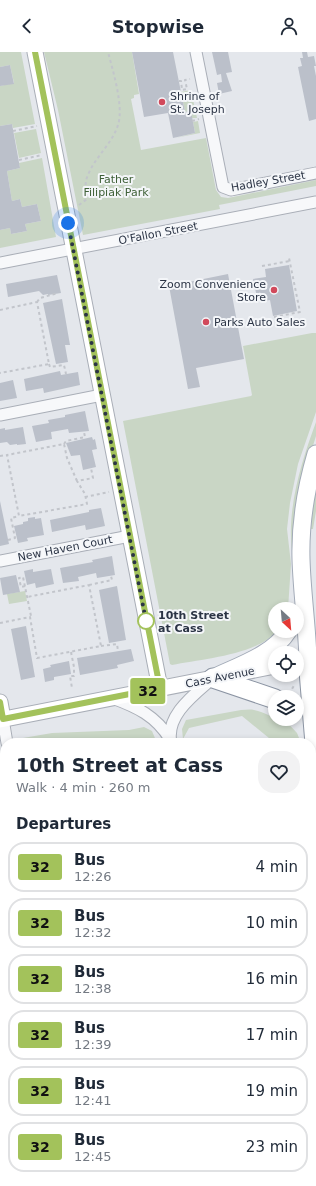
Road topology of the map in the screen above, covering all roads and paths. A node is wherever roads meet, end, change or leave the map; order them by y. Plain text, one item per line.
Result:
1 (35, 52) edge
2 (108, 52) edge
3 (196, 52) edge
4 (192, 79) dead end
5 (179, 81) dead end
6 (197, 120) dead end
7 (192, 121) dead end
8 (37, 126) dead end
9 (13, 131) dead end
10 (42, 155) dead end
11 (19, 160) dead end
12 (316, 173) edge
13 (316, 202) edge
14 (79, 205) dead end
15 (74, 249) junction
16 (0, 263) edge
17 (262, 266) dead end
18 (58, 294) dead end
19 (37, 302) junction
20 (0, 310) edge
21 (274, 317) dead end
22 (49, 364) junction
23 (0, 374) edge
24 (66, 374) dead end
25 (102, 395) junction
26 (0, 415) edge
27 (84, 432) dead end
28 (64, 444) junction
29 (316, 454) edge
30 (7, 455) junction
31 (0, 456) edge
32 (91, 468) dead end
33 (77, 481) junction
34 (109, 492) dead end
35 (85, 497) junction
36 (19, 516) junction
37 (130, 536) junction
38 (8, 540) dead end
39 (0, 561) edge
40 (111, 576) dead end
41 (302, 578) junction
42 (88, 585) junction
43 (25, 586) junction
44 (27, 597) junction
45 (298, 602) edge
46 (30, 617) junction
47 (0, 623) edge
48 (283, 638) edge
49 (101, 646) junction
50 (118, 651) dead end
51 (71, 652) junction
52 (307, 659) edge
53 (268, 667) edge
54 (214, 678) junction
55 (301, 683) dead end
56 (72, 688) dead end
57 (160, 688) junction
58 (288, 690) edge
59 (268, 692) edge
60 (111, 698) junction
61 (0, 702) edge
62 (2, 719) edge
63 (304, 723) edge
64 (6, 738) edge
65 (168, 738) edge
66 (171, 738) edge
67 (311, 738) edge
68 (314, 738) edge

1 - 15 street
2 - 14 path
3 - 12 street, Hadley Street
4 - 5 path
6 - 7 path
8 - 9 path
10 - 11 path
13 - 15 street, O'Fallon Street
15 - 16 street, O'Fallon Street
15 - 25 street
17 - 21 path
18 - 19 path
19 - 20 path
19 - 22 path
22 - 23 path
22 - 24 path
25 - 26 street
25 - 37 street
27 - 28 path
28 - 30 path
28 - 33 path
29 - 41 main road
30 - 31 path
30 - 36 path
32 - 33 path
33 - 35 path
34 - 35 path
35 - 36 path
36 - 38 path
37 - 39 street, New Haven Court
37 - 57 street
40 - 42 path
41 - 45 main road
41 - 52 main road
42 - 44 path
42 - 49 path
43 - 43 path
43 - 44 path
44 - 46 path
46 - 47 path
46 - 51 path
48 - 54 main road
49 - 50 path
49 - 51 path
51 - 56 path
52 - 68 highway
53 - 54 street, Cass Avenue
54 - 57 street, Cass Avenue
54 - 59 highway
54 - 66 street
55 - 58 path
57 - 60 street, Cass Avenue
60 - 62 street, Cass Avenue
60 - 65 street
61 - 62 street
62 - 64 street
63 - 67 highway

